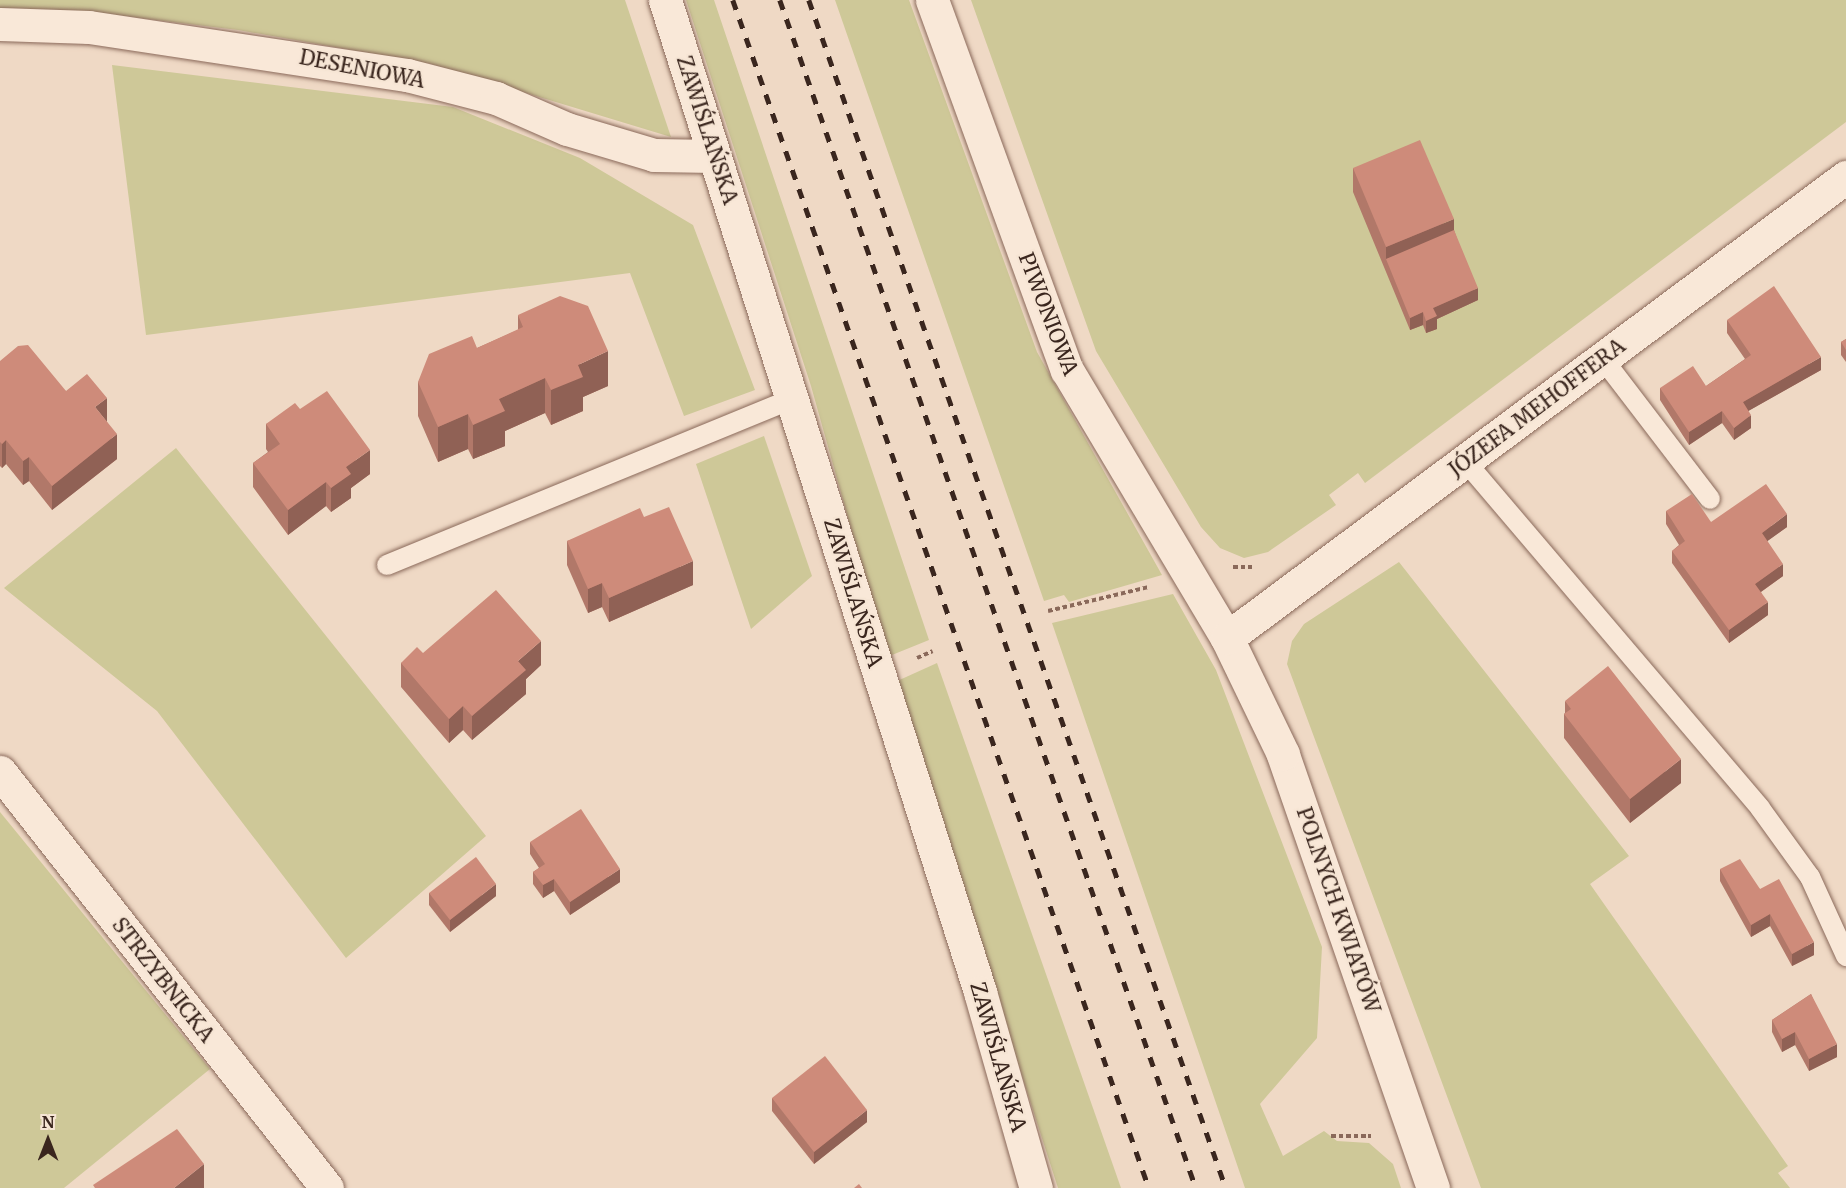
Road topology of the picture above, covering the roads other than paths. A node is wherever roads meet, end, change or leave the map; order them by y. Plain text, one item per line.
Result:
1 (666, 0) edge
2 (932, 0) edge
3 (0, 24) edge
4 (714, 156) junction
5 (1846, 177) edge
6 (1603, 359) junction
7 (794, 398) junction
8 (1465, 461) junction
9 (1710, 499) dead end
10 (387, 565) dead end
11 (1227, 638) junction
12 (0, 772) edge
13 (1846, 956) edge
14 (327, 1188) edge
15 (1036, 1188) edge
16 (1433, 1188) edge

1 - 4 street, ZAWIŚLAŃSKA
2 - 11 street, PIWONIOWA
3 - 4 street, DESENIOWA
4 - 7 street, ZAWIŚLAŃSKA
5 - 6 street, JÓZEFA MEHOFFERA
6 - 8 street, JÓZEFA MEHOFFERA
6 - 9 lane
7 - 10 lane
7 - 15 street, ZAWIŚLAŃSKA
8 - 11 street, JÓZEFA MEHOFFERA
8 - 13 lane
11 - 16 street, POLNYCH KWIATÓW
12 - 14 street, STRZYBNICKA

